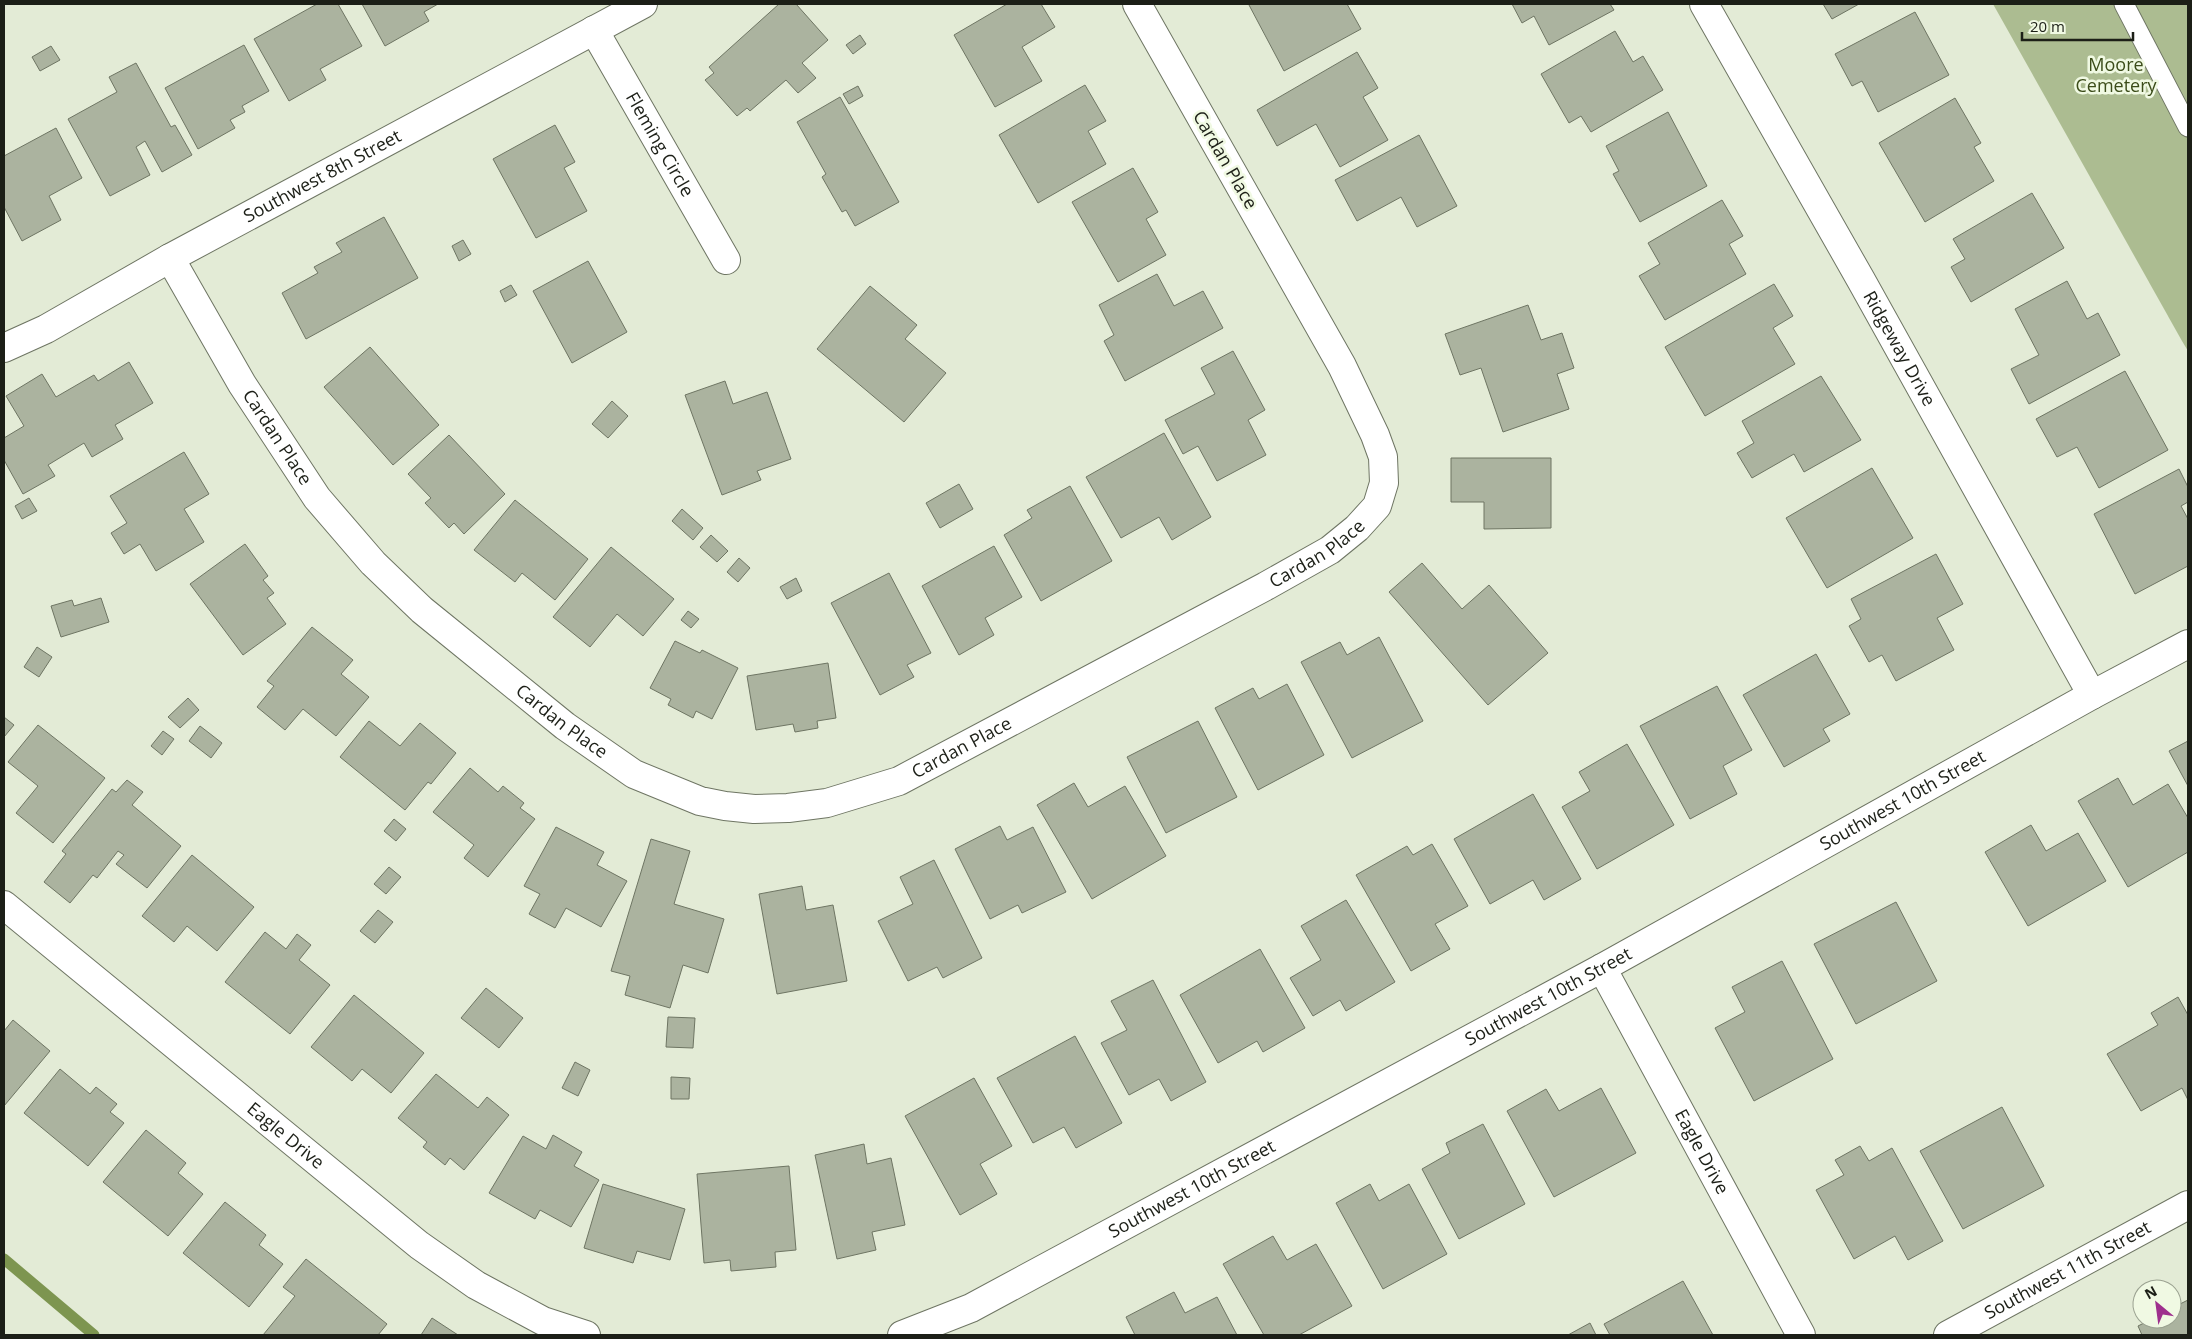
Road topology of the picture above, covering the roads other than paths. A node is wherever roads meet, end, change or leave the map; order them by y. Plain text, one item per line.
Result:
1 (643, 4) edge
2 (1137, 4) edge
3 (1704, 4) edge
4 (2124, 4) edge
5 (594, 30) junction
6 (2188, 127) edge
7 (170, 258) junction
8 (726, 260) dead end
9 (4, 348) edge
10 (2188, 644) edge
11 (2092, 695) junction
12 (4, 905) edge
13 (1602, 968) junction
14 (2188, 1205) edge
15 (586, 1335) edge
16 (902, 1335) edge
17 (1800, 1335) edge
18 (1948, 1335) edge

1 - 5 street, Southwest 8th Street
2 - 7 street, Cardan Place
3 - 11 street, Ridgeway Drive
4 - 6 lane
5 - 7 street, Southwest 8th Street
5 - 8 street, Fleming Circle
7 - 9 street, Southwest 8th Street
10 - 11 street, Southwest 10th Street
11 - 13 street, Southwest 10th Street
12 - 15 street, Eagle Drive
13 - 16 street, Southwest 10th Street
13 - 17 street, Eagle Drive
14 - 18 street, Southwest 11th Street

